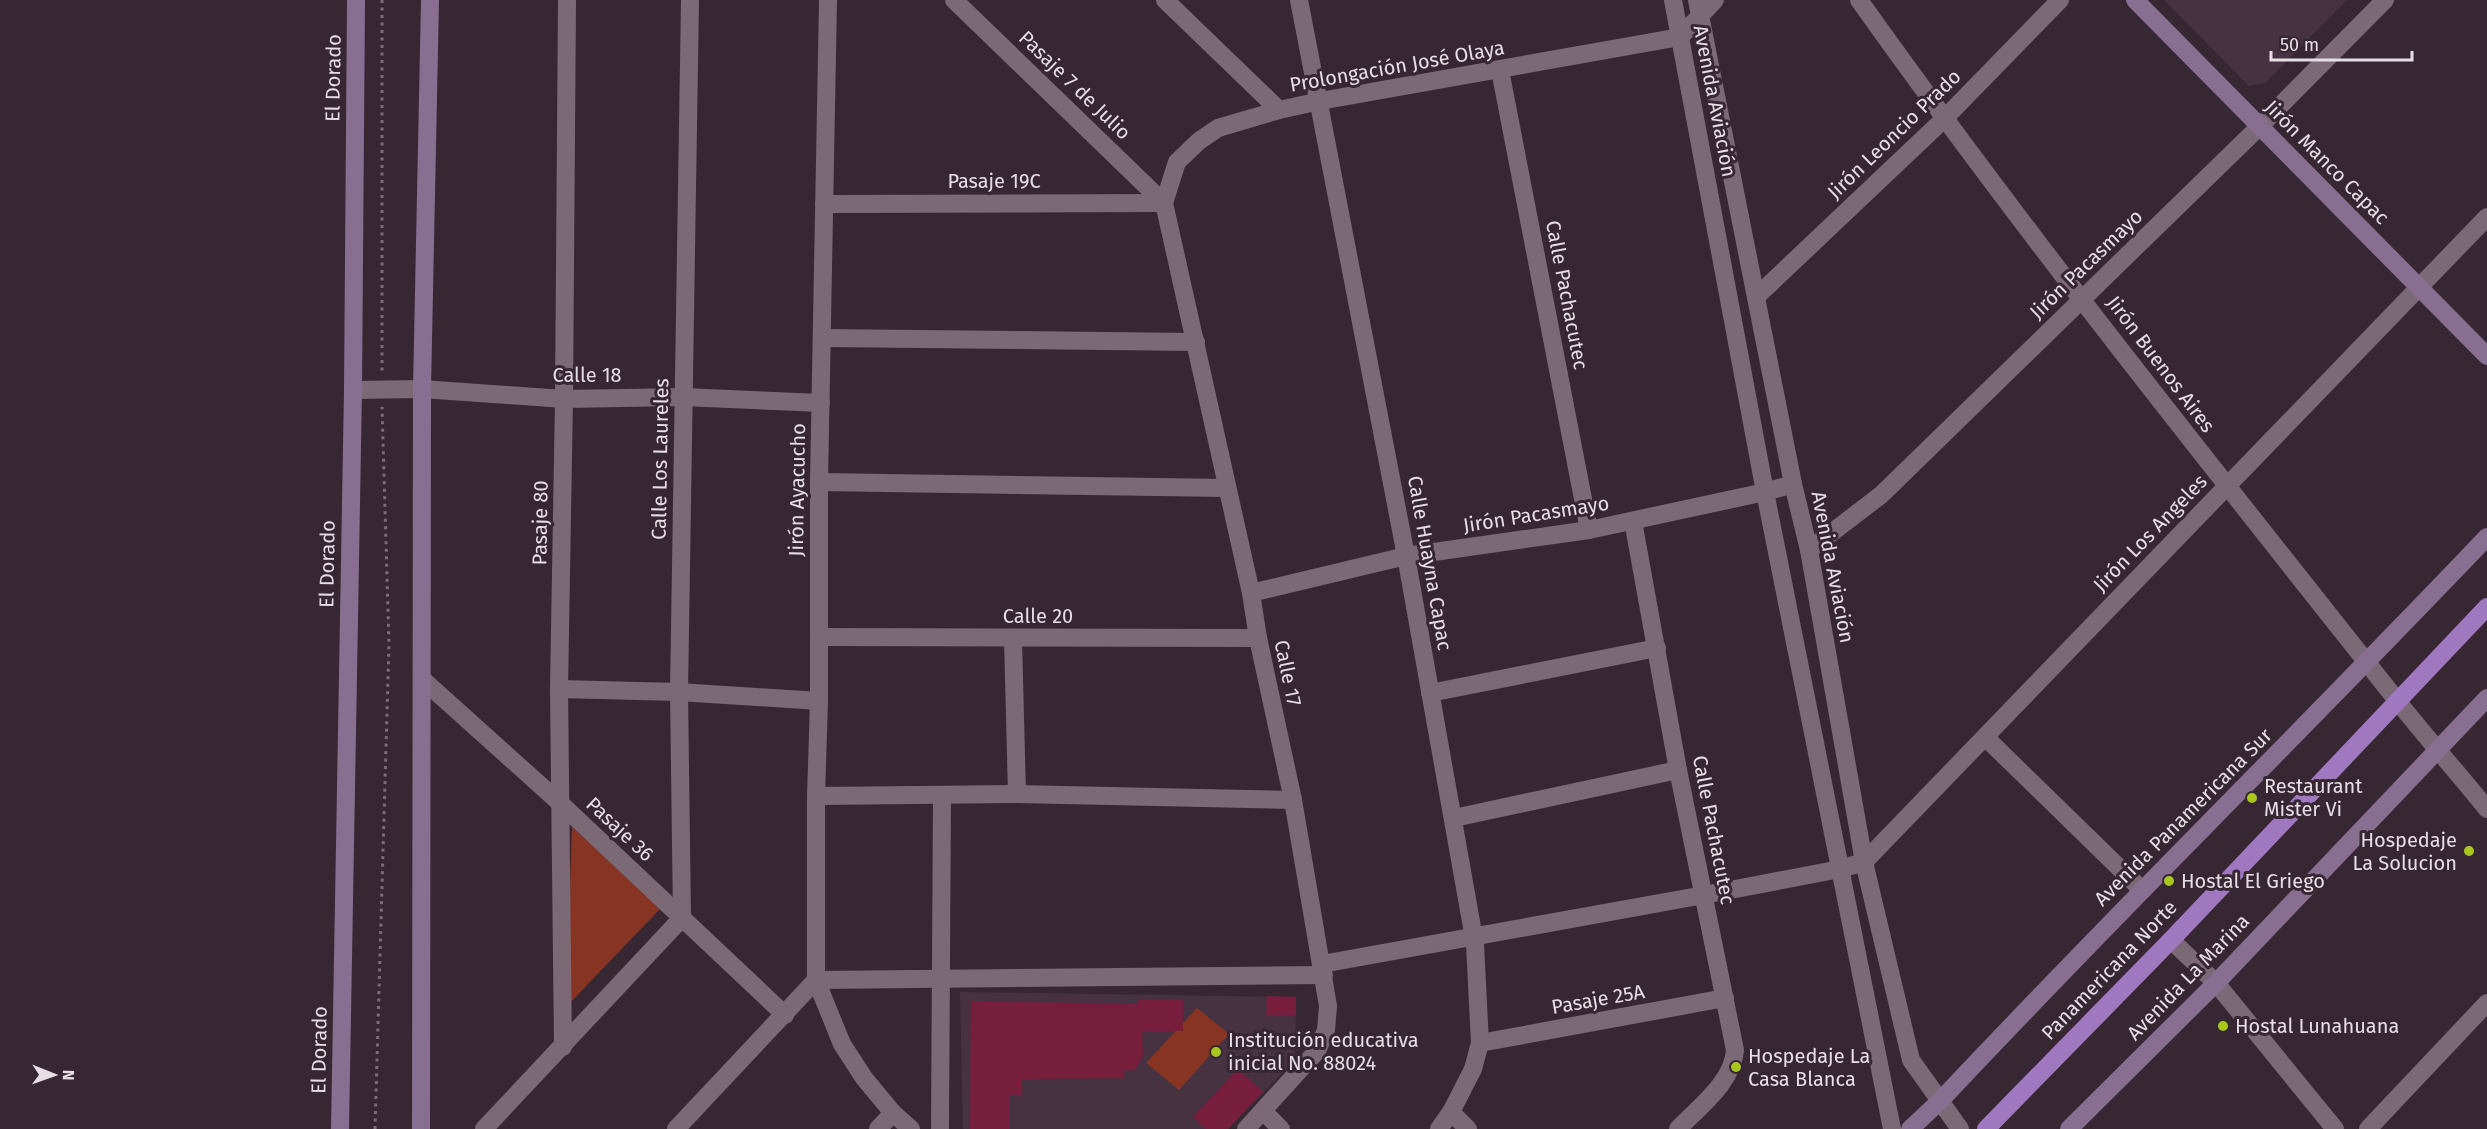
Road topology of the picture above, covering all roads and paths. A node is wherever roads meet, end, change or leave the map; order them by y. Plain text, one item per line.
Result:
1 (356, 0) edge
2 (382, 0) edge
3 (430, 0) edge
4 (567, 0) edge
5 (690, 0) edge
6 (828, 0) edge
7 (954, 0) edge
8 (1165, 0) edge
9 (1299, 0) edge
10 (1672, 0) edge
11 (1715, 0) edge
12 (1859, 0) edge
13 (2060, 0) edge
14 (2135, 0) edge
15 (2385, 0) edge
16 (1698, 8) edge
17 (1680, 37) junction
18 (1500, 70) junction
19 (1320, 101) junction
20 (1279, 110) junction
21 (1944, 119) junction
22 (2260, 126) junction
23 (1164, 203) junction
24 (824, 204) junction
25 (2487, 217) edge
26 (2418, 287) junction
27 (1756, 297) junction
28 (2083, 299) junction
29 (822, 338) junction
30 (1196, 342) junction
31 (2487, 356) edge
32 (422, 389) junction
33 (353, 390) junction
34 (383, 390) junction
35 (683, 397) junction
36 (564, 399) junction
37 (821, 403) junction
38 (819, 482) junction
39 (1793, 484) junction
40 (2226, 487) junction
41 (1227, 488) junction
42 (1764, 492) junction
43 (1633, 521) junction
44 (1589, 530) junction
45 (2487, 537) edge
46 (1809, 550) junction
47 (1406, 556) junction
48 (1251, 593) junction
49 (2487, 607) edge
50 (819, 637) junction
51 (1257, 638) junction
52 (1013, 639) junction
53 (1657, 648) junction
54 (2367, 663) junction
55 (422, 679) junction
56 (559, 689) junction
57 (680, 692) junction
58 (1430, 693) junction
59 (2487, 698) edge
60 (2397, 700) junction
61 (819, 701) junction
62 (1985, 736) junction
63 (2438, 748) junction
64 (1678, 770) junction
65 (1017, 794) junction
66 (942, 795) junction
67 (816, 796) junction
68 (1293, 800) junction
69 (560, 803) junction
70 (2487, 809) edge
71 (1454, 818) junction
72 (1864, 862) junction
73 (1840, 869) junction
74 (2142, 890) junction
75 (1704, 896) junction
76 (682, 918) junction
77 (1473, 936) junction
78 (2171, 940) junction
79 (1323, 969) junction
80 (942, 979) junction
81 (816, 980) junction
82 (2216, 983) junction
83 (1725, 998) junction
84 (2487, 1003) edge
85 (785, 1016) junction
86 (1480, 1043) junction
87 (563, 1047) junction
88 (1940, 1101) junction
89 (1263, 1112) junction
90 (1451, 1112) junction
91 (893, 1113) junction
92 (340, 1129) edge
93 (375, 1129) edge
94 (421, 1129) edge
95 (484, 1129) edge
96 (676, 1129) edge
97 (878, 1129) edge
98 (911, 1129) edge
99 (940, 1129) edge
100 (1246, 1129) edge
101 (1281, 1129) edge
102 (1439, 1129) edge
103 (1468, 1129) edge
104 (1678, 1129) edge
105 (1892, 1129) edge
106 (1910, 1129) edge
107 (1960, 1129) edge
108 (1986, 1129) edge
109 (2069, 1129) edge
110 (2335, 1129) edge
111 (2368, 1129) edge

1 - 33 main road, El Dorado
2 - 34 path
3 - 32 main road
4 - 36 street, Pasaje 80
5 - 35 street, Calle Los Laureles
6 - 24 street, Jirón Ayacucho
7 - 23 street, Pasaje 7 de Julio
8 - 20 street
9 - 19 street, Calle Huayna Capac
10 - 17 street, Avenida Aviación
11 - 16 street
12 - 21 street, Jirón Buenos Aires
13 - 21 street, Jirón Leoncio Prado
14 - 22 main road, Jirón Manco Capac
15 - 22 street, Jirón Pacasmayo
16 - 17 street
16 - 27 street, Avenida Aviación
17 - 18 street, Prolongación José Olaya
17 - 42 street, Avenida Aviación
18 - 19 street, Prolongación José Olaya
18 - 44 street, Calle Pachacutec
19 - 20 street, Prolongación José Olaya
19 - 47 street, Calle Huayna Capac
20 - 23 street, Prolongación José Olaya
21 - 27 street, Jirón Leoncio Prado
21 - 28 street, Jirón Buenos Aires
22 - 26 main road, Jirón Manco Capac
22 - 28 street, Jirón Pacasmayo
23 - 24 street, Pasaje 19C
23 - 30 street, Calle 17
24 - 29 street, Jirón Ayacucho
25 - 26 street, Jirón Los Angeles
26 - 31 main road, Jirón Manco Capac
26 - 40 street, Jirón Los Angeles
27 - 39 street, Avenida Aviación
28 - 40 street, Jirón Buenos Aires
28 - 46 street, Jirón Pacasmayo
29 - 30 street
29 - 37 street, Jirón Ayacucho
30 - 41 street, Calle 17
32 - 34 street, Calle 18
32 - 36 street, Calle 18
32 - 55 main road
33 - 34 street, Calle 18
33 - 92 main road, El Dorado
34 - 93 path
35 - 36 street, Calle 18
35 - 37 street, Calle 18
35 - 57 street, Calle Los Laureles
36 - 56 street, Pasaje 80
37 - 38 street, Jirón Ayacucho
38 - 41 street
38 - 50 street, Jirón Ayacucho
39 - 42 street, Jirón Pacasmayo
39 - 46 street, Avenida Aviación
40 - 54 street, Jirón Buenos Aires
40 - 62 street, Jirón Los Angeles
41 - 48 street, Calle 17
42 - 43 street, Jirón Pacasmayo
42 - 73 street, Avenida Aviación
43 - 44 street, Jirón Pacasmayo
43 - 53 street, Calle Pachacutec
44 - 47 street, Jirón Pacasmayo
45 - 54 main road, Avenida Panamericana Sur
46 - 72 street, Avenida Aviación
47 - 48 street, Jirón Pacasmayo
47 - 58 street, Calle Huayna Capac
48 - 51 street, Calle 17
49 - 60 highway, Panamericana Norte
50 - 52 street, Calle 20
50 - 61 street, Jirón Ayacucho
51 - 52 street, Calle 20
51 - 68 street, Calle 17
52 - 65 street
53 - 58 street
53 - 64 street, Calle Pachacutec
54 - 60 street, Jirón Buenos Aires
54 - 74 main road, Avenida Panamericana Sur
55 - 69 street, Pasaje 36
55 - 94 main road
56 - 57 street
56 - 69 street, Pasaje 80
57 - 61 street
57 - 76 street, Calle Los Laureles
58 - 71 street, Calle Huayna Capac
59 - 63 main road, Avenida La Marina
60 - 63 street, Jirón Buenos Aires
60 - 78 highway, Panamericana Norte
61 - 67 street, Jirón Ayacucho
62 - 72 street, Jirón Los Angeles
62 - 74 street
63 - 70 street, Jirón Buenos Aires
63 - 82 main road, Avenida La Marina
64 - 71 street
64 - 75 street, Calle Pachacutec
65 - 66 street
65 - 68 street
66 - 67 street
66 - 80 street
67 - 81 street, Jirón Ayacucho
68 - 79 street, Calle 17
69 - 76 street, Pasaje 36
69 - 87 street, Pasaje 80
71 - 77 street, Calle Huayna Capac
72 - 73 street, Jirón Los Angeles
72 - 88 street, Avenida Aviación
73 - 75 street, Jirón Los Angeles
73 - 105 street, Avenida Aviación
74 - 88 main road, Avenida Panamericana Sur
75 - 77 street, Jirón Los Angeles
75 - 83 street, Calle Pachacutec
76 - 85 street, Pasaje 36
76 - 87 street
77 - 79 street, Jirón Los Angeles
77 - 86 street, Calle Huayna Capac
78 - 82 street
78 - 108 highway, Panamericana Norte
79 - 80 street, Jirón Los Angeles
79 - 89 street, Calle 17
80 - 81 street, Jirón Los Angeles
80 - 99 street
81 - 85 street
81 - 91 street
82 - 109 main road, Avenida La Marina
82 - 110 street
83 - 86 street, Pasaje 25A
83 - 104 street, Calle Pachacutec
84 - 111 street
85 - 96 street
86 - 90 street, Calle Huayna Capac
87 - 95 street
88 - 106 main road, Avenida Panamericana Sur
88 - 107 street, Avenida Aviación
89 - 100 street, Calle 17
89 - 101 street
90 - 102 street, Calle Huayna Capac
90 - 103 street
91 - 97 street
91 - 98 street

